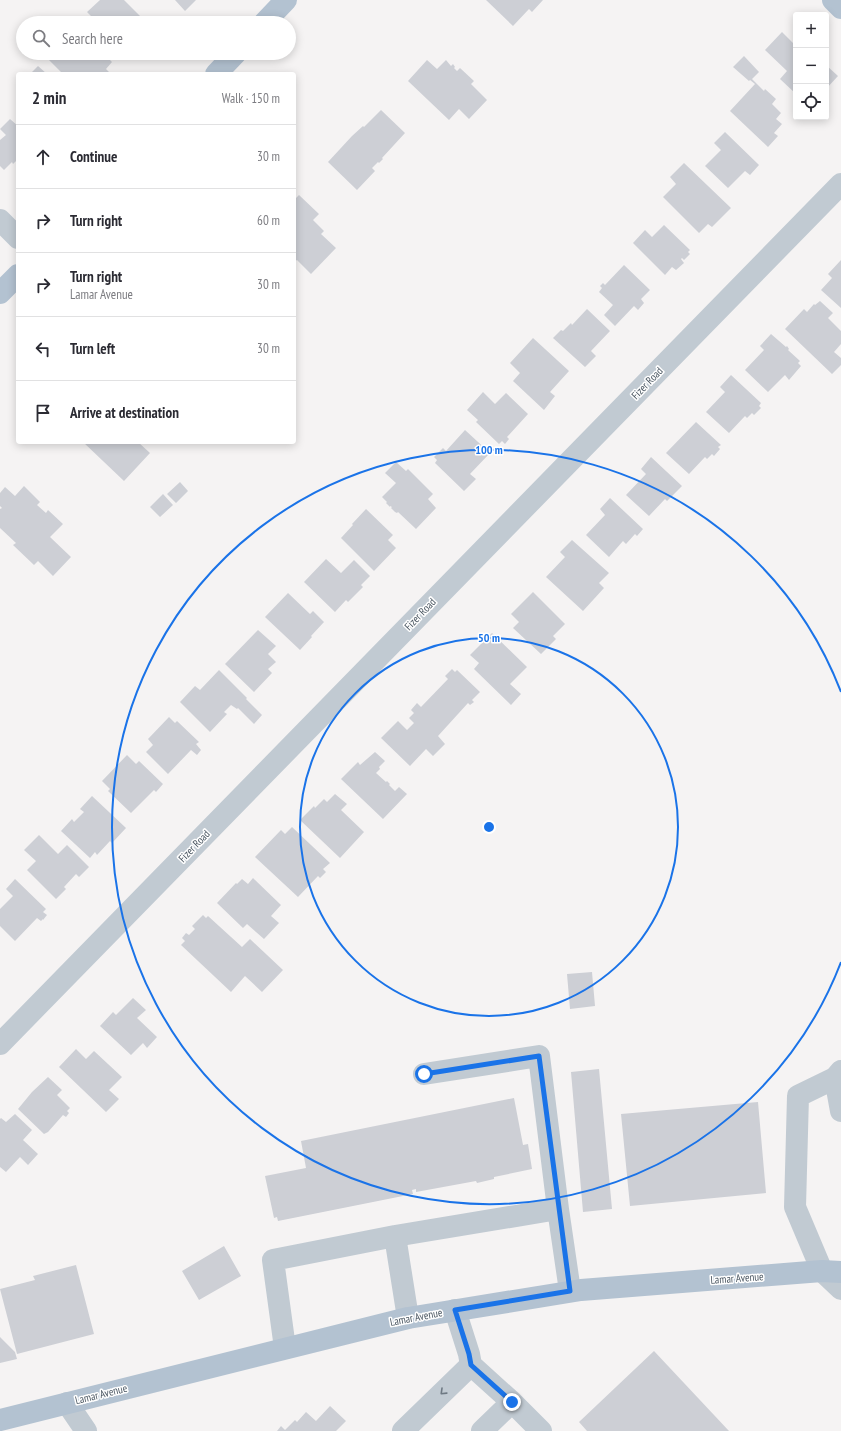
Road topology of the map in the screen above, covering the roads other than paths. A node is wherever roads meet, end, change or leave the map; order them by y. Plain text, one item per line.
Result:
1 (833, 0) edge
2 (284, 1) edge
3 (841, 8) edge
4 (270, 16) edge
5 (229, 60) edge
6 (218, 72) edge
7 (841, 184) edge
8 (0, 220) edge
9 (16, 236) edge
10 (16, 277) edge
11 (0, 293) edge
12 (0, 1044) edge
13 (424, 1074) dead end
14 (838, 1075) edge
15 (841, 1111) edge
16 (558, 1209) junction
17 (395, 1236) junction
18 (832, 1271) edge
19 (841, 1289) edge
20 (570, 1291) junction
21 (455, 1310) junction
22 (408, 1318) junction
23 (286, 1348) junction
24 (471, 1365) junction
25 (512, 1402) junction
26 (67, 1403) junction
27 (0, 1420) edge
28 (86, 1431) edge
29 (403, 1431) edge
30 (482, 1431) edge
31 (541, 1431) edge

1 - 3 main road
2 - 4 main road
5 - 6 main road
7 - 12 street, Fizer Road
8 - 9 street
10 - 11 main road
13 - 16 street
14 - 15 street
14 - 18 street
16 - 17 street
16 - 20 street
17 - 22 street
17 - 23 street
18 - 19 street
18 - 20 main road, Lamar Avenue
20 - 21 main road, Lamar Avenue
21 - 22 main road, Lamar Avenue
21 - 24 street
22 - 23 main road, Lamar Avenue
23 - 26 main road, Lamar Avenue
24 - 25 street
24 -> 29 street
25 - 30 street
25 - 31 street
26 - 27 main road, Lamar Avenue
26 - 28 street

